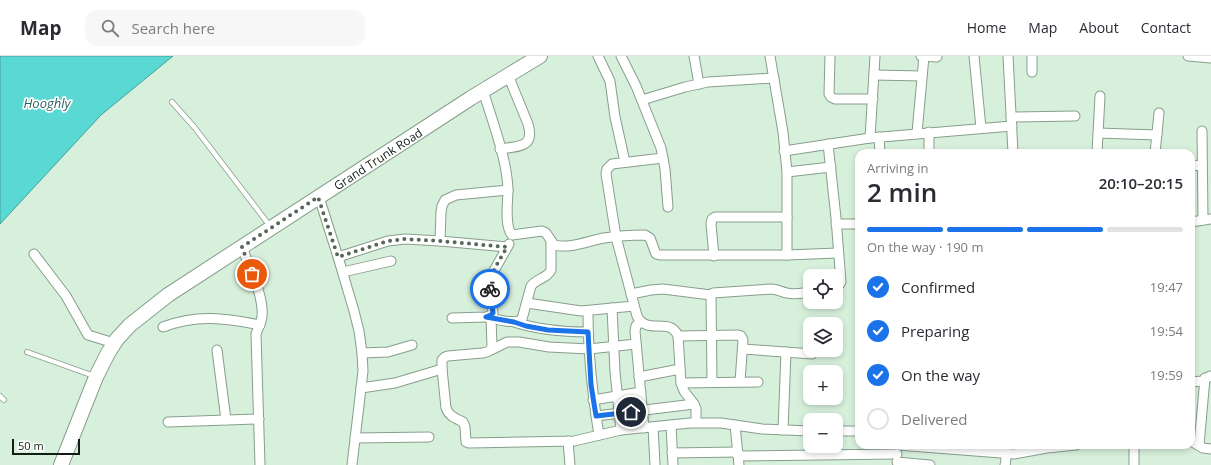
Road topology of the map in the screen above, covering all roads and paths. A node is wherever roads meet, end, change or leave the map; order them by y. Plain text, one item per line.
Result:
1 (540, 56) edge
2 (598, 56) edge
3 (621, 56) edge
4 (694, 56) edge
5 (770, 56) edge
6 (830, 56) edge
7 (875, 56) edge
8 (920, 56) edge
9 (924, 56) edge
10 (974, 56) edge
11 (1008, 56) edge
12 (1032, 56) edge
13 (1188, 56) edge
14 (937, 57) edge
15 (1211, 58) edge
16 (1032, 72) dead end
17 (508, 75) junction
18 (874, 75) junction
19 (922, 76) junction
20 (774, 78) junction
21 (699, 84) junction
22 (483, 90) junction
23 (1100, 96) dead end
24 (872, 99) junction
25 (642, 100) junction
26 (172, 102) dead end
27 (1159, 113) dead end
28 (1075, 116) dead end
29 (1012, 121) junction
30 (982, 128) junction
31 (1202, 131) dead end
32 (929, 132) junction
33 (917, 133) junction
34 (1098, 133) junction
35 (1157, 136) junction
36 (875, 138) junction
37 (828, 144) junction
38 (500, 149) junction
39 (879, 149) edge
40 (929, 149) edge
41 (1013, 149) edge
42 (1097, 149) edge
43 (1155, 149) edge
44 (784, 151) junction
45 (663, 158) junction
46 (1205, 161) edge
47 (625, 162) junction
48 (1195, 164) edge
49 (831, 167) junction
50 (787, 172) junction
51 (508, 190) junction
52 (318, 197) junction
53 (668, 207) dead end
54 (787, 217) junction
55 (1207, 220) edge
56 (1195, 222) edge
57 (836, 224) junction
58 (855, 224) edge
59 (271, 228) junction
60 (512, 235) junction
61 (616, 237) junction
62 (440, 241) junction
63 (551, 241) junction
64 (242, 247) junction
65 (507, 247) junction
66 (838, 253) junction
67 (34, 254) dead end
68 (787, 255) junction
69 (714, 256) junction
70 (338, 257) junction
71 (391, 260) dead end
72 (840, 269) edge
73 (343, 272) junction
74 (803, 293) edge
75 (631, 294) junction
76 (711, 296) junction
77 (527, 303) junction
78 (634, 306) junction
79 (612, 308) junction
80 (588, 311) junction
81 (452, 318) dead end
82 (488, 318) junction
83 (514, 322) junction
84 (640, 322) junction
85 (260, 325) junction
86 (162, 327) dead end
87 (588, 332) junction
88 (678, 336) junction
89 (711, 336) junction
90 (114, 343) junction
91 (636, 344) junction
92 (412, 345) dead end
93 (614, 346) junction
94 (589, 349) junction
95 (742, 349) junction
96 (217, 350) dead end
97 (491, 350) junction
98 (27, 352) dead end
99 (786, 352) junction
100 (362, 353) junction
101 (803, 353) edge
102 (442, 369) junction
103 (680, 370) junction
104 (96, 377) junction
105 (639, 377) junction
106 (1208, 377) edge
107 (712, 382) junction
108 (740, 382) junction
109 (758, 382) dead end
110 (1195, 382) edge
111 (681, 383) junction
112 (361, 388) junction
113 (641, 392) junction
114 (0, 396) edge
115 (617, 396) junction
116 (4, 400) dead end
117 (593, 400) junction
118 (694, 404) junction
119 (642, 410) junction
120 (619, 413) junction
121 (596, 416) junction
122 (259, 419) junction
123 (226, 420) junction
124 (168, 422) dead end
125 (696, 422) junction
126 (671, 425) junction
127 (736, 425) junction
128 (648, 427) junction
129 (621, 430) junction
130 (783, 430) junction
131 (803, 431) edge
132 (843, 431) edge
133 (855, 431) edge
134 (599, 435) junction
135 (429, 437) dead end
136 (355, 438) junction
137 (568, 441) junction
138 (1195, 443) edge
139 (1005, 449) edge
140 (1042, 449) edge
141 (1134, 449) edge
142 (1211, 449) edge
143 (672, 453) junction
144 (897, 454) edge
145 (837, 455) junction
146 (738, 458) edge
147 (61, 465) edge
148 (260, 465) edge
149 (352, 465) edge
150 (570, 465) edge
151 (655, 465) edge
152 (673, 465) edge
153 (837, 465) edge
154 (930, 465) edge
155 (1005, 465) edge
156 (1134, 465) edge

1 - 17 main road, Grand Trunk Road
2 - 47 street
3 - 25 street
4 - 21 street
5 - 20 street
6 - 24 street
7 - 18 street
8 - 9 street
9 - 14 street
9 - 19 street
10 - 30 street
11 - 29 street
12 - 16 street
13 - 15 street
17 - 22 main road, Grand Trunk Road
17 - 38 street
18 - 19 street
18 - 24 street
19 - 33 street
20 - 21 street
20 - 44 street
21 - 25 street
22 - 38 street
22 - 52 main road, Grand Trunk Road
23 - 34 street
24 - 36 street
25 - 45 street
26 - 59 lane
27 - 35 street
28 - 29 street
29 - 30 street
29 - 41 street
30 - 32 street
31 - 46 street
32 - 33 street
32 - 40 street
33 - 36 street
34 - 35 street
34 - 42 street
35 - 43 street
36 - 37 street
36 - 39 street
37 - 44 street
37 - 49 street
38 - 51 street
44 - 50 street
45 - 47 street
45 - 53 street
46 - 48 street
46 - 55 street
47 - 61 street
49 - 50 street
49 - 57 street
50 - 54 street
51 - 60 street
51 - 62 street
52 - 59 main road, Grand Trunk Road
52 - 70 street
54 - 68 street
54 - 69 street
55 - 56 street
57 - 58 street
57 - 66 street
59 - 64 main road, Grand Trunk Road
60 - 63 street
60 - 65 street
61 - 63 street
61 - 69 street
61 - 75 street
62 - 65 street
62 - 70 street
63 - 77 street
64 - 85 street
64 - 90 main road, Grand Trunk Road
65 - 82 street
66 - 68 street
66 - 72 street
67 - 90 street
68 - 69 street
70 - 73 street
71 - 73 street
73 - 100 street
74 - 76 street
75 - 76 street
75 - 78 street
76 - 89 street
77 - 80 street
77 - 83 street
78 - 79 street
78 - 84 street
79 - 80 street
79 - 93 street
80 - 87 street
81 - 82 street
82 - 83 street
82 - 97 street
83 - 87 street
84 - 88 street
84 - 91 street
85 - 86 street
85 - 122 street
87 - 94 street
88 - 89 street
88 - 103 street
89 - 95 street
89 - 107 street
90 - 104 main road, Grand Trunk Road
91 - 93 street
91 - 105 street
92 - 100 street
93 - 94 street
93 - 115 street
94 - 97 street
94 - 117 street
95 - 99 street
95 - 108 street
96 - 123 street
97 - 102 street
98 - 104 lane
99 - 101 street
99 - 130 street
100 - 112 street
102 - 112 street
102 - 137 street
103 - 105 street
103 - 111 street
104 - 147 main road, Grand Trunk Road
105 - 113 street
106 - 110 street
106 - 138 street
107 - 108 street
107 - 111 street
108 - 109 street
111 - 118 street
112 - 136 street
113 - 115 street
113 - 119 street
114 - 116 lane
115 - 117 street
115 - 120 street
117 - 121 street
118 - 119 street
118 - 125 street
119 - 120 street
119 - 128 street
120 - 121 street
120 - 129 street
121 - 134 street
122 - 123 street
122 - 148 street
123 - 124 street
125 - 126 street
125 - 127 street
126 - 128 street
126 - 143 street
127 - 130 street
127 - 146 street
128 - 129 street
128 - 151 street
129 - 134 street
130 - 131 street
132 - 133 street
134 - 137 street
135 - 136 street
136 - 149 street
137 - 150 street
138 - 142 street
139 - 140 street
139 - 144 street
139 - 155 street
141 - 156 street
143 - 146 street
143 - 152 street
144 - 145 street
144 - 154 street
145 - 146 street
145 - 153 street

